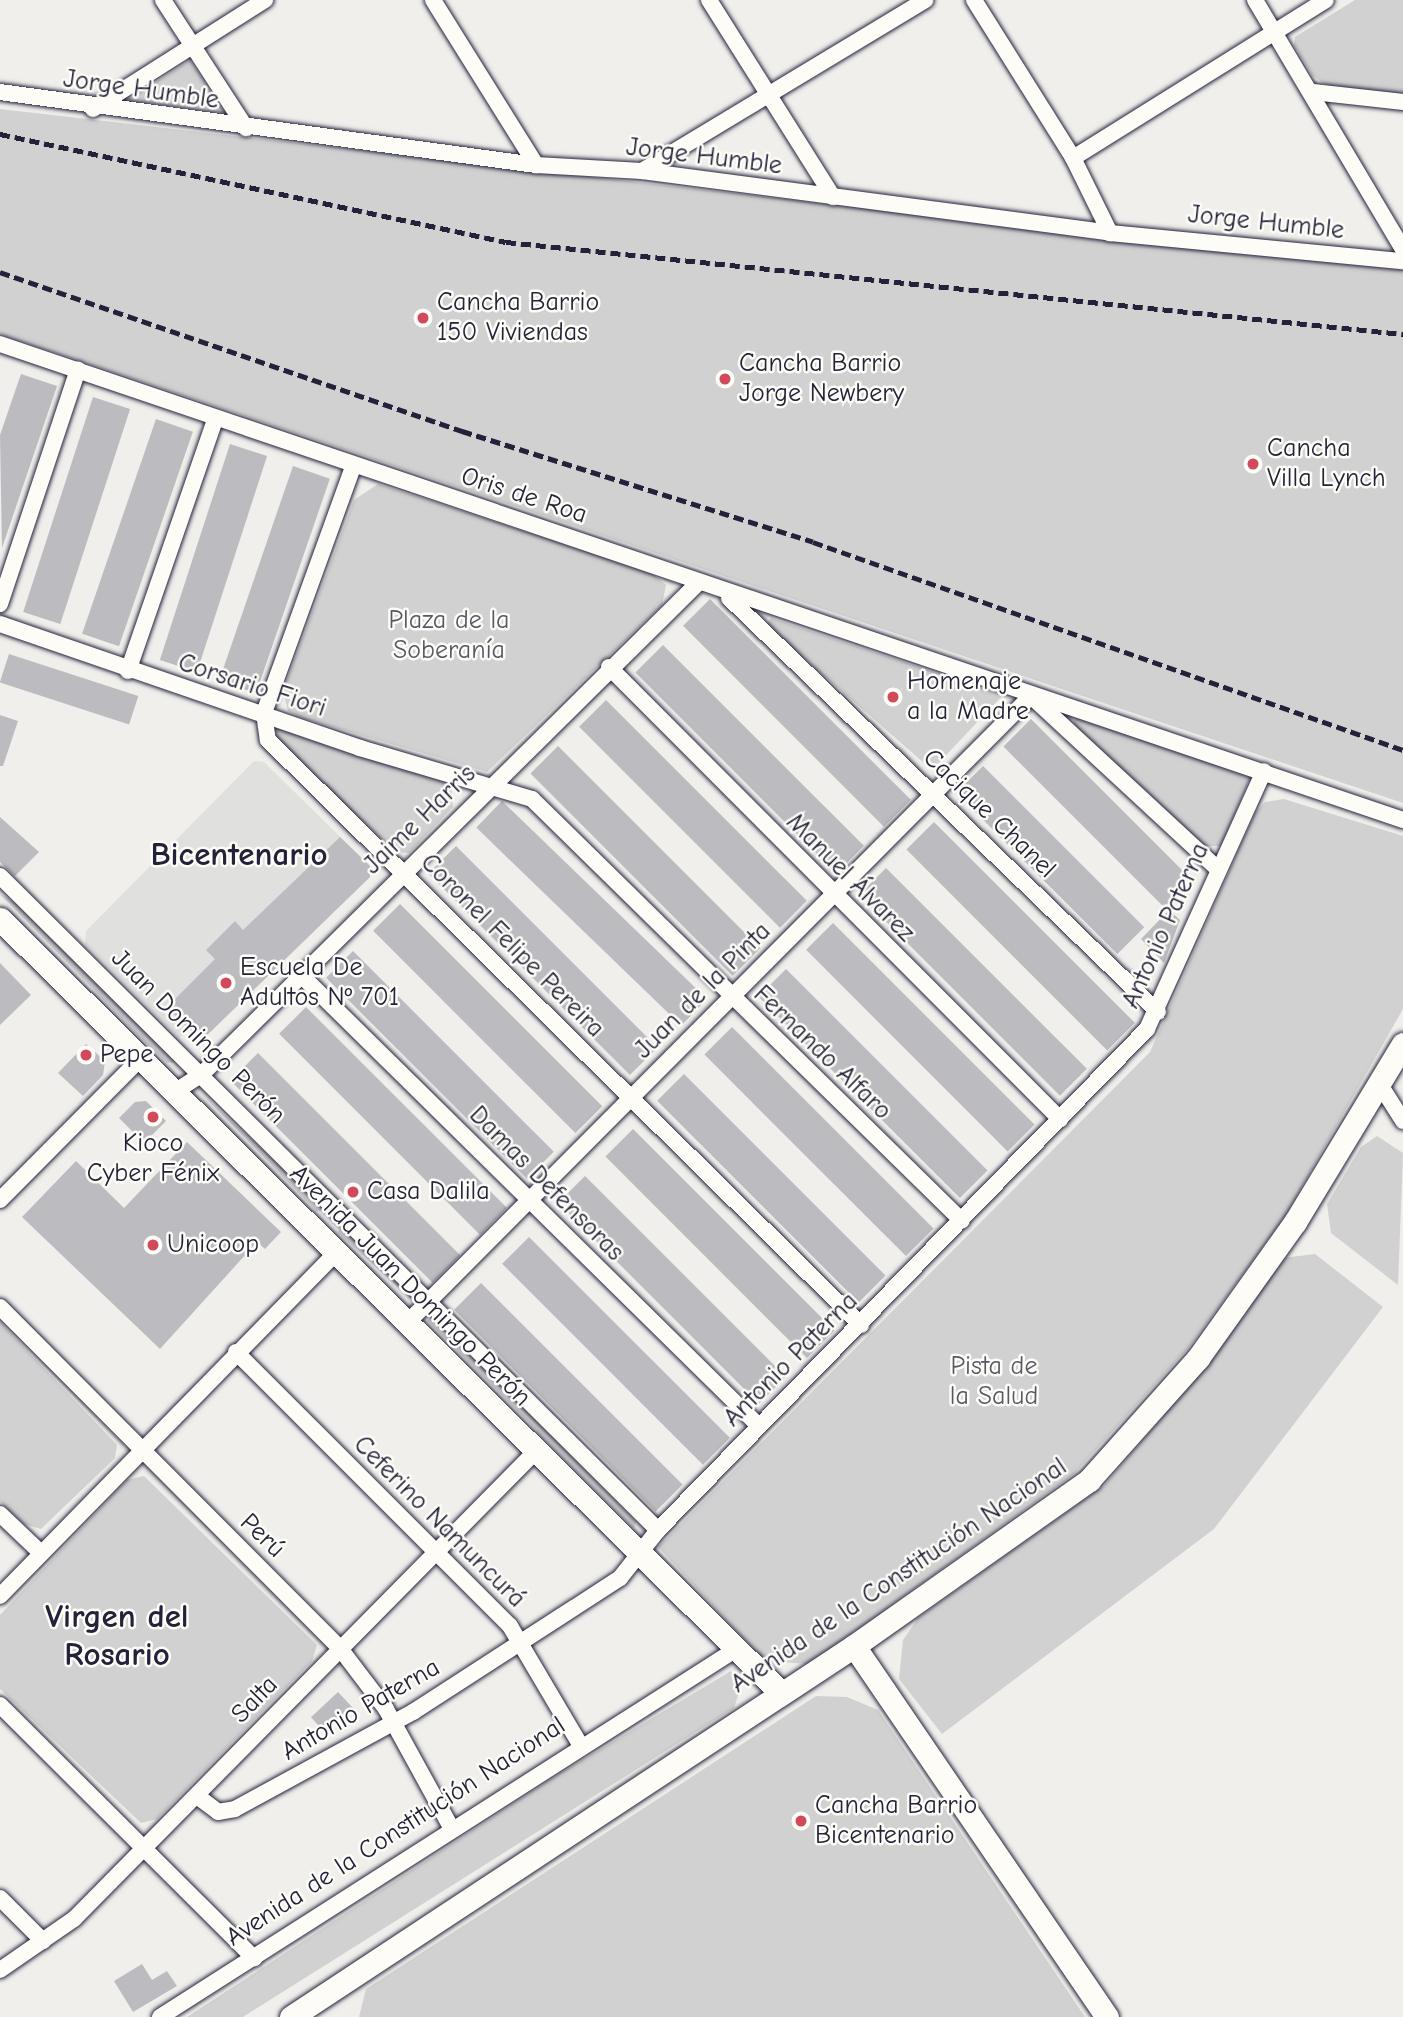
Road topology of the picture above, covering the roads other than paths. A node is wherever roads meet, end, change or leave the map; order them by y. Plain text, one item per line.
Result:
1 (163, 0) edge
2 (265, 0) edge
3 (433, 0) edge
4 (709, 0) edge
5 (974, 0) edge
6 (1255, 0) edge
7 (1326, 0) edge
8 (916, 2) edge
9 (1274, 32) junction
10 (192, 46) junction
11 (0, 92) edge
12 (1313, 92) junction
13 (769, 95) junction
14 (1403, 102) edge
15 (93, 109) junction
16 (246, 128) junction
17 (1073, 158) junction
18 (536, 165) junction
19 (642, 171) junction
20 (832, 197) junction
21 (1110, 233) junction
22 (1403, 248) edge
23 (1403, 261) edge
24 (0, 344) edge
25 (78, 370) junction
26 (215, 420) junction
27 (353, 467) junction
28 (698, 583) junction
29 (725, 594) junction
30 (0, 604) edge
31 (0, 624) edge
32 (609, 667) junction
33 (128, 671) junction
34 (1031, 696) junction
35 (264, 713) junction
36 (1264, 771) junction
37 (492, 784) junction
38 (934, 794) junction
39 (1403, 820) edge
40 (1217, 869) junction
41 (401, 872) junction
42 (0, 876) edge
43 (832, 896) junction
44 (0, 919) edge
45 (301, 975) junction
46 (729, 998) junction
47 (1158, 1012) junction
48 (1403, 1044) edge
49 (142, 1057) junction
50 (202, 1074) junction
51 (1379, 1083) junction
52 (176, 1091) junction
53 (631, 1098) junction
54 (1060, 1119) junction
55 (1403, 1121) edge
56 (0, 1200) edge
57 (528, 1201) junction
58 (334, 1211) junction
59 (962, 1221) junction
60 (315, 1230) junction
61 (338, 1251) junction
62 (428, 1302) junction
63 (0, 1307) edge
64 (410, 1320) junction
65 (862, 1325) junction
66 (236, 1352) junction
67 (759, 1426) junction
68 (143, 1448) junction
69 (535, 1452) junction
70 (0, 1514) edge
71 (658, 1530) junction
72 (41, 1553) junction
73 (435, 1555) junction
74 (637, 1555) junction
75 (0, 1596) edge
76 (519, 1643) junction
77 (854, 1646) junction
78 (339, 1647) junction
79 (735, 1650) junction
80 (780, 1692) junction
81 (0, 1704) edge
82 (392, 1722) junction
83 (581, 1746) junction
84 (197, 1796) junction
85 (452, 1829) junction
86 (145, 1847) junction
87 (0, 1898) edge
88 (43, 1941) junction
89 (254, 1958) junction
90 (0, 1969) edge
91 (160, 2017) edge
92 (291, 2017) edge
93 (1107, 2017) edge

1 - 10 street
2 - 10 street
3 - 18 street
4 - 13 street
5 - 17 street
6 - 9 street
7 - 9 street
8 - 13 street
9 - 12 street
9 - 17 street
10 - 15 street
10 - 16 street
11 - 15 street, Jorge Humble
12 - 14 street
12 - 22 street
13 - 19 street
13 - 20 street
15 - 16 street, Jorge Humble
16 - 18 street, Jorge Humble
17 - 21 street
18 - 19 street, Jorge Humble
19 - 20 street, Jorge Humble
20 - 21 street, Jorge Humble
21 - 23 street, Jorge Humble
24 - 25 street, Oris de Roa
25 - 26 street, Oris de Roa
25 - 30 street
26 - 27 street, Oris de Roa
26 - 33 street
27 - 28 street, Oris de Roa
27 - 35 street
28 - 29 street, Oris de Roa
28 - 32 street, Jaime Harris
29 - 34 street, Oris de Roa
29 - 38 street, Cacique Chanel
31 - 33 street, Corsario Fiori
32 - 37 street, Jaime Harris
32 - 43 street, Manuel Álvarez
33 - 35 street, Corsario Fiori
34 - 36 street, Oris de Roa
34 - 38 street, Juan de la Pinta
34 - 40 street, Oris de Roa
35 - 37 street, Corsario Fiori
35 - 41 street, Coronel Felipe Pereira
36 - 39 street, Oris de Roa
36 - 40 street, Antonio Paterna
37 - 41 street, Jaime Harris
37 - 46 street, Fernando Alfaro
38 - 43 street, Juan de la Pinta
38 - 47 street, Cacique Chanel
40 - 47 street, Antonio Paterna
41 - 45 street, Jaime Harris
41 - 53 street, Coronel Felipe Pereira
42 - 50 street, Juan Domingo Perón
43 - 46 street, Juan de la Pinta
43 - 54 street, Manuel Álvarez
44 - 49 main road, Avenida Juan Domingo Perón
45 - 50 street, Jaime Harris
45 - 57 street, Damas Defensoras
46 - 53 street, Juan de la Pinta
46 - 59 street, Fernando Alfaro
47 - 54 street, Antonio Paterna
48 - 51 main road, Avenida de la Constitución Nacional
49 - 52 main road, Avenida Juan Domingo Perón
49 - 56 street
50 - 52 street, Jaime Harris
50 - 58 street, Juan Domingo Perón
51 - 55 street
51 - 77 main road, Avenida de la Constitución Nacional
52 - 60 main road, Avenida Juan Domingo Perón
53 - 57 street, Juan de la Pinta
53 - 65 street, Coronel Felipe Pereira
54 - 59 street, Antonio Paterna
57 - 62 street, Juan de la Pinta
57 - 67 street, Damas Defensoras
58 - 60 street
58 - 62 street, Juan Domingo Perón
59 - 65 street, Antonio Paterna
60 - 61 main road, Avenida Juan Domingo Perón
61 - 64 main road, Avenida Juan Domingo Perón
61 - 66 street
62 - 64 street, Juan de la Pinta
62 - 71 street, Juan Domingo Perón
63 - 68 street, Perú
64 - 69 main road, Avenida Juan Domingo Perón
65 - 67 street, Antonio Paterna
66 - 68 street
66 - 73 street, Ceferino Namuncurá
67 - 71 street, Antonio Paterna
68 - 72 street
68 - 78 street, Perú
69 - 73 street, Salta
69 - 74 main road, Avenida Juan Domingo Perón
70 - 72 street
71 - 74 street, Antonio Paterna
72 - 75 street
73 - 76 street, Ceferino Namuncurá
73 - 78 street, Salta
74 - 76 street, Antonio Paterna
74 - 79 main road, Avenida Juan Domingo Perón
76 - 82 street, Antonio Paterna
76 - 83 street, Ceferino Namuncurá
77 - 80 main road, Avenida de la Constitución Nacional
77 - 93 main road
78 - 82 street, Perú
78 - 84 street, Salta
79 - 80 main road, Avenida Juan Domingo Perón
79 - 83 street, Avenida de la Constitución Nacional
80 - 92 main road, Avenida de la Constitución Nacional
81 - 86 street
82 - 84 street, Antonio Paterna
82 - 85 street, Perú
83 - 85 street, Avenida de la Constitución Nacional
84 - 86 street, Salta
85 - 89 street, Avenida de la Constitución Nacional
86 - 88 street, Salta
86 - 89 street
87 - 88 street
88 - 90 street, Salta
89 - 91 street, Avenida de la Constitución Nacional

